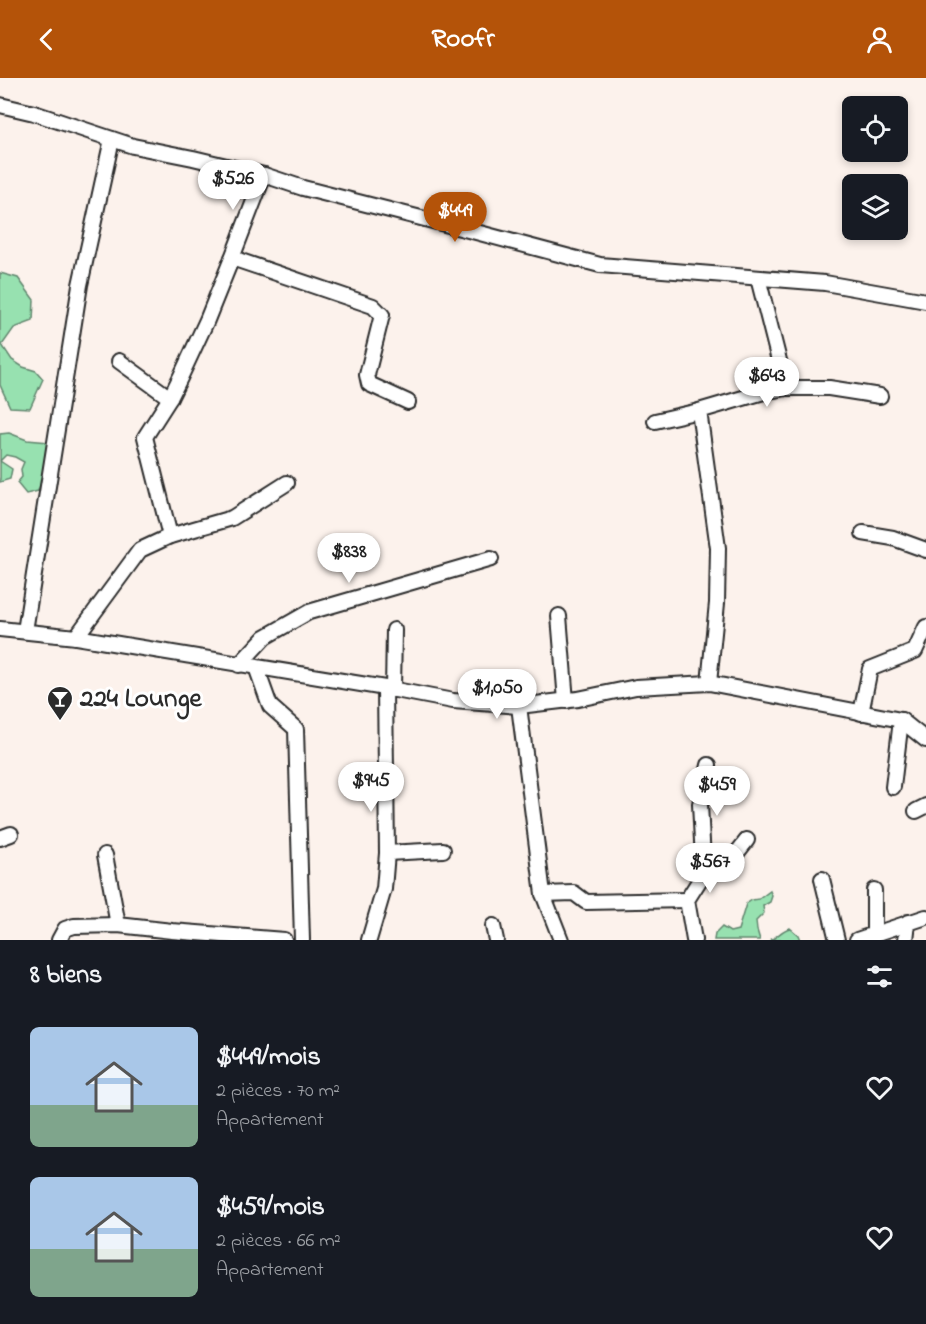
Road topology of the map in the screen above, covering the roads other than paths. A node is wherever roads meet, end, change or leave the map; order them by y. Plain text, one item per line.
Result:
1 (0, 105) edge
2 (112, 139) junction
3 (264, 175) junction
4 (232, 258) junction
5 (758, 278) junction
6 (926, 301) edge
7 (119, 360) dead end
8 (786, 388) junction
9 (880, 396) dead end
10 (170, 398) junction
11 (408, 402) dead end
12 (699, 411) junction
13 (655, 421) dead end
14 (287, 483) dead end
15 (863, 533) dead end
16 (170, 536) junction
17 (926, 550) edge
18 (491, 559) dead end
19 (559, 616) dead end
20 (926, 627) edge
21 (0, 630) edge
22 (394, 630) dead end
23 (26, 631) junction
24 (76, 637) junction
25 (239, 665) junction
26 (256, 668) junction
27 (709, 682) junction
28 (389, 689) junction
29 (566, 700) junction
30 (519, 706) junction
31 (861, 713) junction
32 (901, 720) junction
33 (926, 740) edge
34 (709, 765) dead end
35 (893, 787) dead end
36 (747, 840) dead end
37 (442, 850) dead end
38 (387, 853) junction
39 (105, 855) dead end
40 (706, 870) junction
41 (822, 879) dead end
42 (874, 890) dead end
43 (543, 894) junction
44 (687, 900) junction
45 (926, 917) edge
46 (908, 922) junction
47 (118, 925) junction
48 (874, 934) junction
49 (172, 936) edge
50 (59, 940) edge
51 (284, 940) edge
52 (302, 940) edge
53 (369, 940) edge
54 (561, 940) edge
55 (694, 940) edge
56 (837, 940) edge
57 (857, 940) edge
58 (906, 940) edge

1 - 2 street
2 - 3 street
2 - 23 street
3 - 4 street
3 - 5 street
4 - 10 street
4 - 11 street
5 - 6 street
5 - 8 street
7 - 10 street
8 - 9 street
8 - 12 street
10 - 16 street
12 - 13 street
12 - 27 street
14 - 16 street
15 - 17 street
16 - 24 street
18 - 25 street
19 - 29 street
20 - 31 street
21 - 23 street
22 - 28 street
23 - 24 street
24 - 25 street
25 - 26 street
26 - 28 street
26 - 52 street
27 - 29 street
27 - 31 street
28 - 30 street
28 - 38 street
29 - 30 street
30 - 43 street
31 - 32 street
32 - 33 street
32 - 35 street
34 - 40 street
36 - 40 street
37 - 38 street
38 - 53 street
39 - 47 street
40 - 44 street
41 - 56 street
42 - 48 street
43 - 44 street
43 - 54 street
44 - 55 street
45 - 46 street
46 - 48 street
46 - 58 street
47 - 49 street
47 - 50 street
48 - 57 street
49 - 51 street

